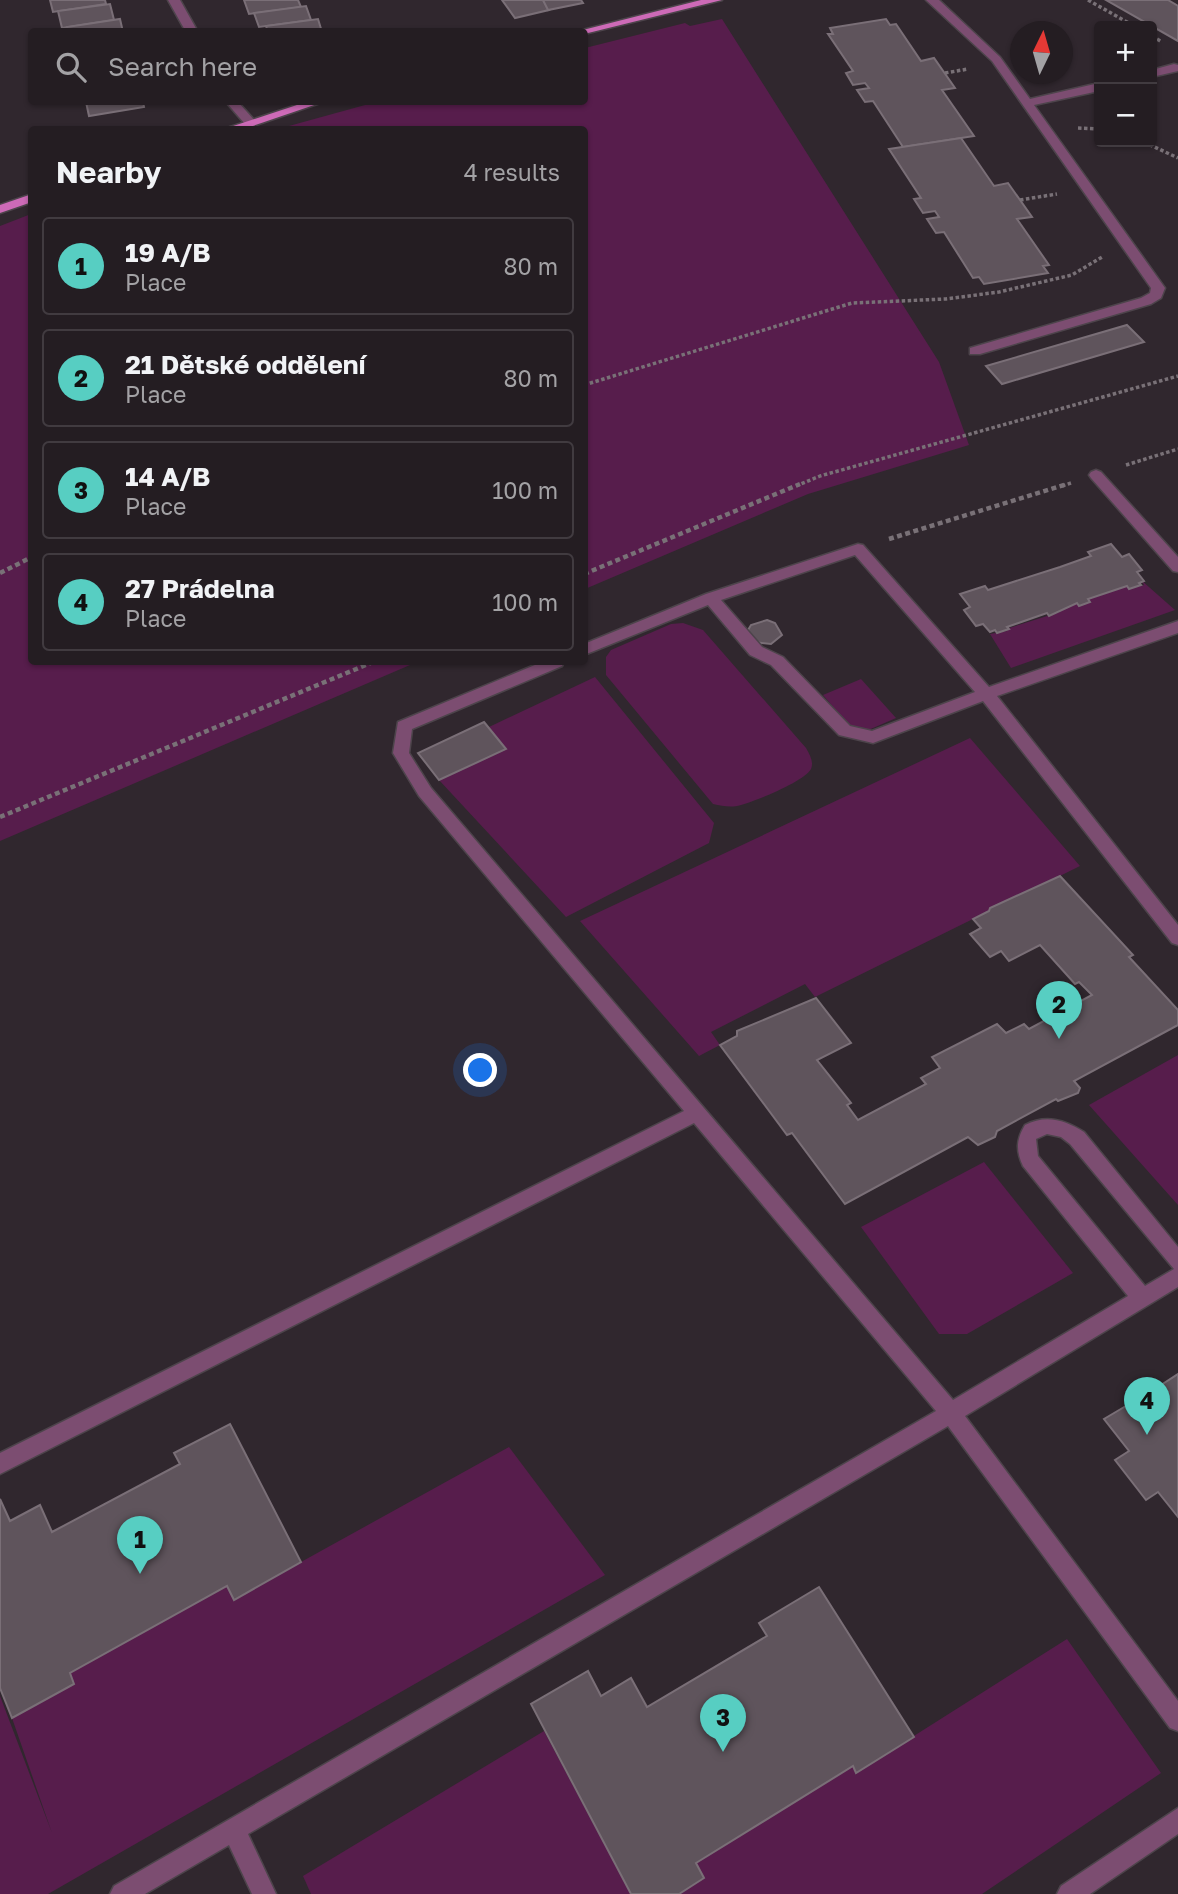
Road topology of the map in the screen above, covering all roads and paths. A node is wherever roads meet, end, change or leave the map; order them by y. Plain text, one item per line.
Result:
1 (174, 0) edge
2 (716, 0) edge
3 (932, 0) edge
4 (1088, 0) edge
5 (1125, 21) edge
6 (190, 28) edge
7 (588, 30) edge
8 (1174, 68) dead end
9 (1157, 73) edge
10 (1094, 88) edge
11 (1026, 103) junction
12 (235, 105) edge
13 (306, 105) edge
14 (250, 121) junction
15 (237, 126) edge
16 (1154, 147) edge
17 (1178, 159) edge
18 (28, 199) edge
19 (0, 209) edge
20 (1108, 251) dead end
21 (975, 351) dead end
22 (1178, 376) edge
23 (588, 384) edge
24 (1178, 449) edge
25 (1096, 475) junction
26 (858, 549) junction
27 (28, 559) edge
28 (1178, 567) edge
29 (588, 572) edge
30 (0, 573) edge
31 (711, 598) junction
32 (1178, 627) edge
33 (588, 648) edge
34 (366, 665) edge
35 (549, 665) edge
36 (986, 694) junction
37 (0, 817) edge
38 (1178, 938) edge
39 (697, 1113) junction
40 (1178, 1262) edge
41 (1178, 1277) edge
42 (1142, 1298) junction
43 (951, 1413) junction
44 (0, 1464) edge
45 (1178, 1720) edge
46 (1178, 1820) edge
47 (234, 1829) junction
48 (122, 1894) edge
49 (264, 1894) edge
50 (1069, 1894) edge

1 - 6 street
2 - 7 main road
3 - 11 street
4 - 5 path
8 - 9 street
10 - 11 street
11 - 21 street
12 - 14 street
13 - 14 main road
14 - 15 main road
16 - 17 path
18 - 19 main road
20 - 23 path
22 - 29 path
24 - 25 path
25 - 26 path
25 - 28 street
26 - 31 street
26 - 36 street
27 - 30 path
31 - 33 street
31 - 36 street
32 - 36 street
34 - 37 path
35 - 39 street
36 - 38 street
39 - 43 street
39 - 44 street
40 - 42 street
41 - 42 street
42 - 43 street
43 - 45 street
43 - 47 street
46 - 50 street
47 - 48 street
47 - 49 street

